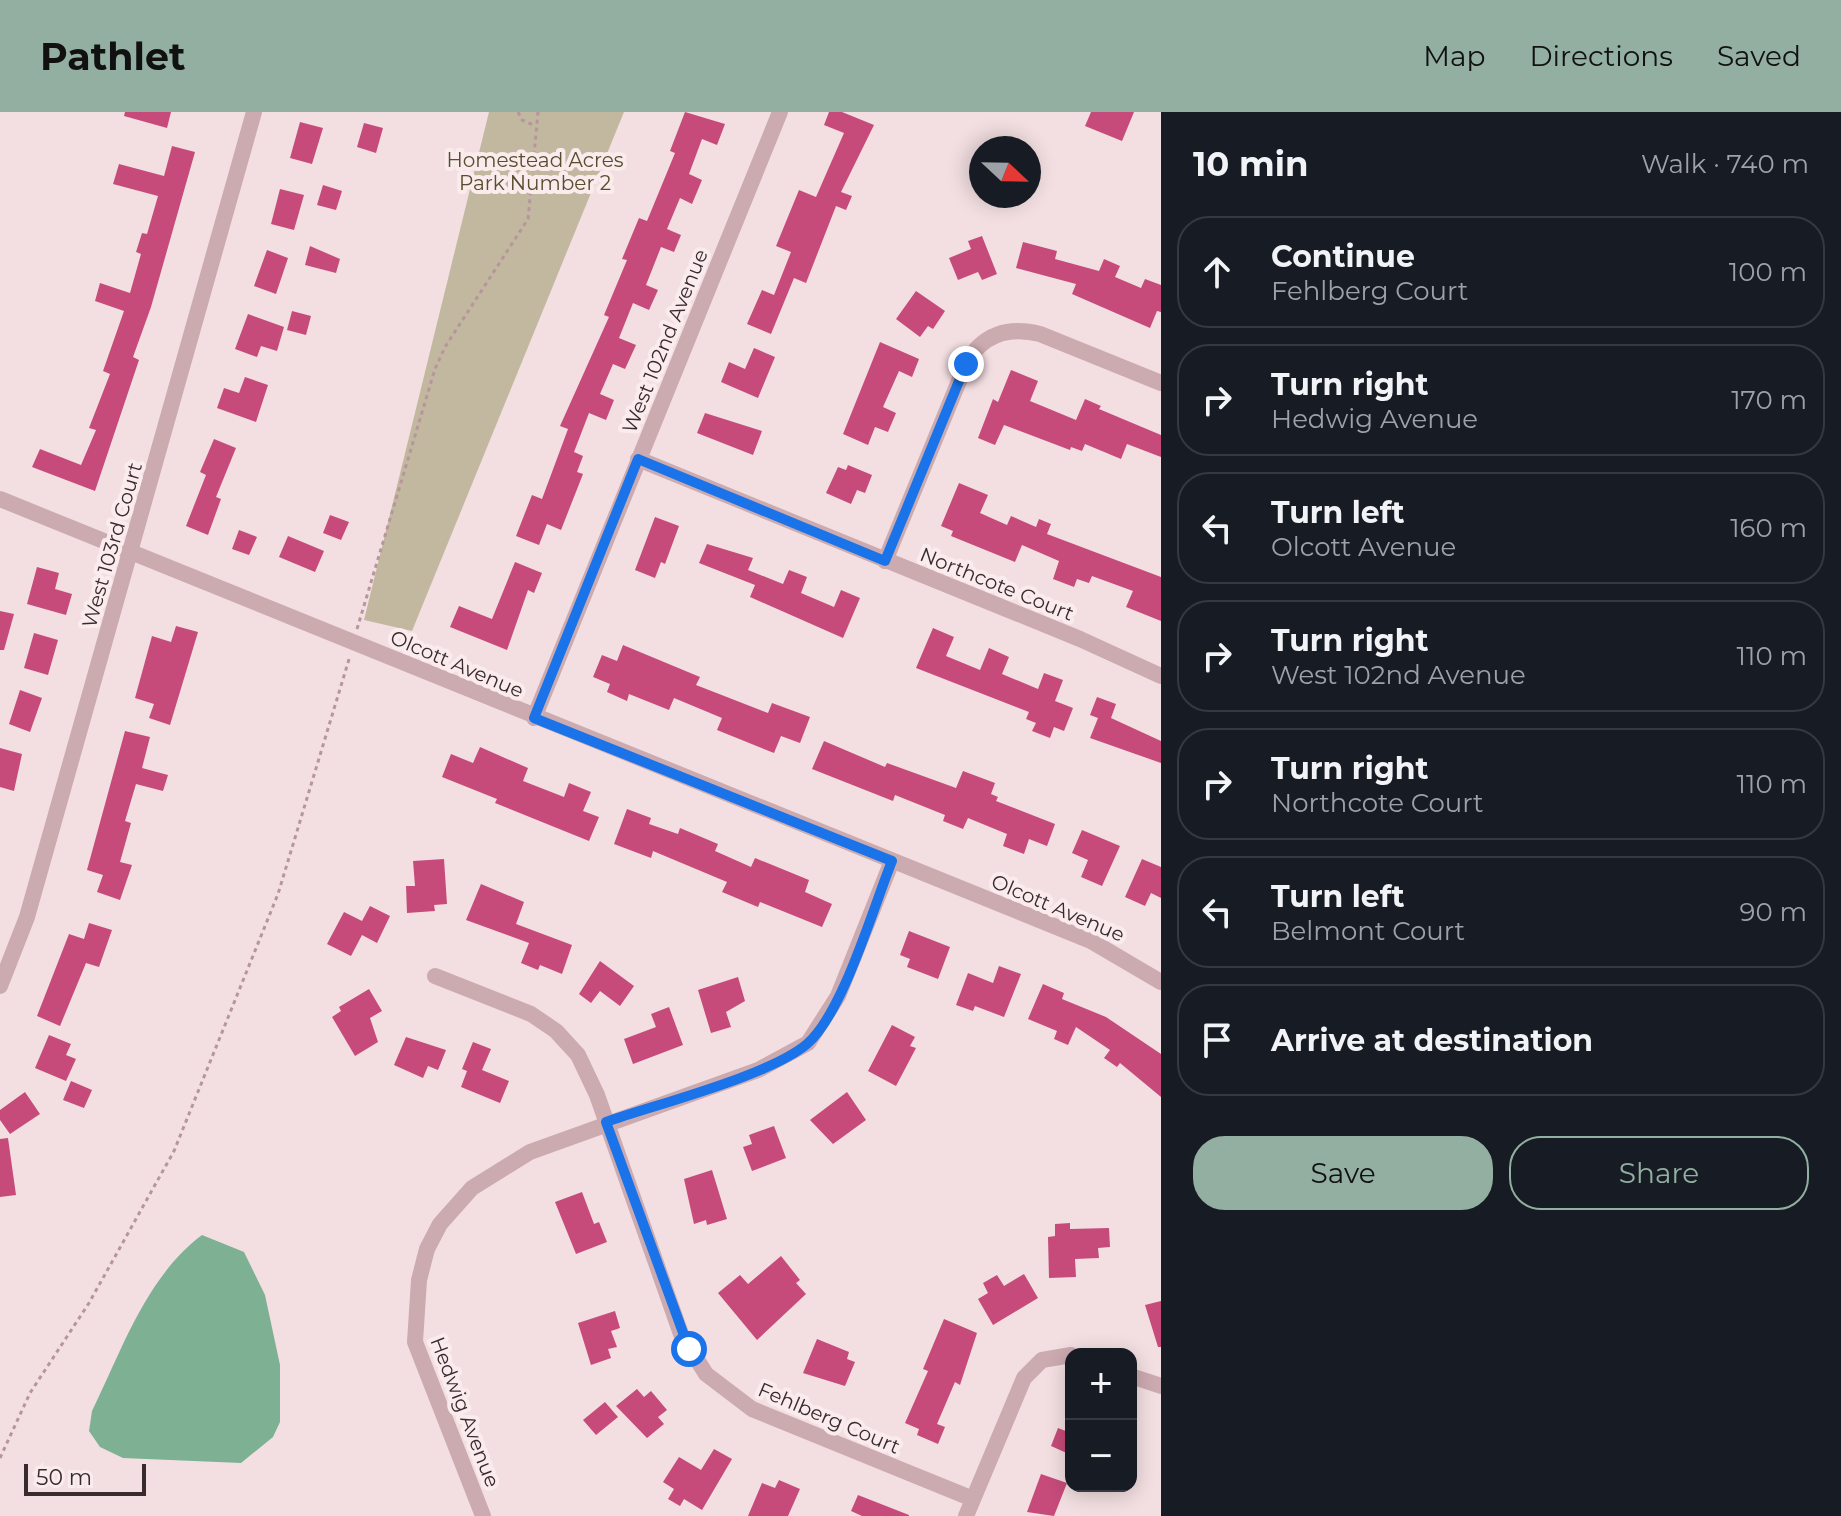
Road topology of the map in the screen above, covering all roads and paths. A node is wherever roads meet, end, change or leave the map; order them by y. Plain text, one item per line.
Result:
1 (254, 112) edge
2 (518, 112) edge
3 (538, 112) edge
4 (780, 112) edge
5 (536, 126) junction
6 (1161, 383) edge
7 (638, 459) junction
8 (0, 499) edge
9 (131, 552) junction
10 (885, 561) junction
11 (353, 642) junction
12 (1161, 676) edge
13 (534, 718) junction
14 (892, 861) junction
15 (435, 976) dead end
16 (1159, 978) edge
17 (0, 986) edge
18 (606, 1122) junction
19 (1065, 1356) edge
20 (1137, 1378) edge
21 (1161, 1386) edge
22 (0, 1458) edge
23 (973, 1499) junction
24 (483, 1516) edge
25 (966, 1516) edge

1 - 9 street, West 103rd Court
2 - 5 path
3 - 5 path
4 - 7 street, West 102nd Avenue
5 - 11 path
6 - 10 street
7 - 10 street, Northcote Court
7 - 13 street, West 102nd Avenue
8 - 9 street, Olcott Avenue
9 - 11 street, Olcott Avenue
9 - 17 street, West 103rd Court
10 - 12 street, Northcote Court
11 - 13 street, Olcott Avenue
11 - 22 path
13 - 14 street, Olcott Avenue
14 - 16 street, Olcott Avenue
14 - 18 street, Hedwig Avenue
15 - 18 street, Fehlberg Court
18 - 23 street, Fehlberg Court
18 - 24 street, Hedwig Avenue
19 - 23 street
20 - 21 street
23 - 25 street

